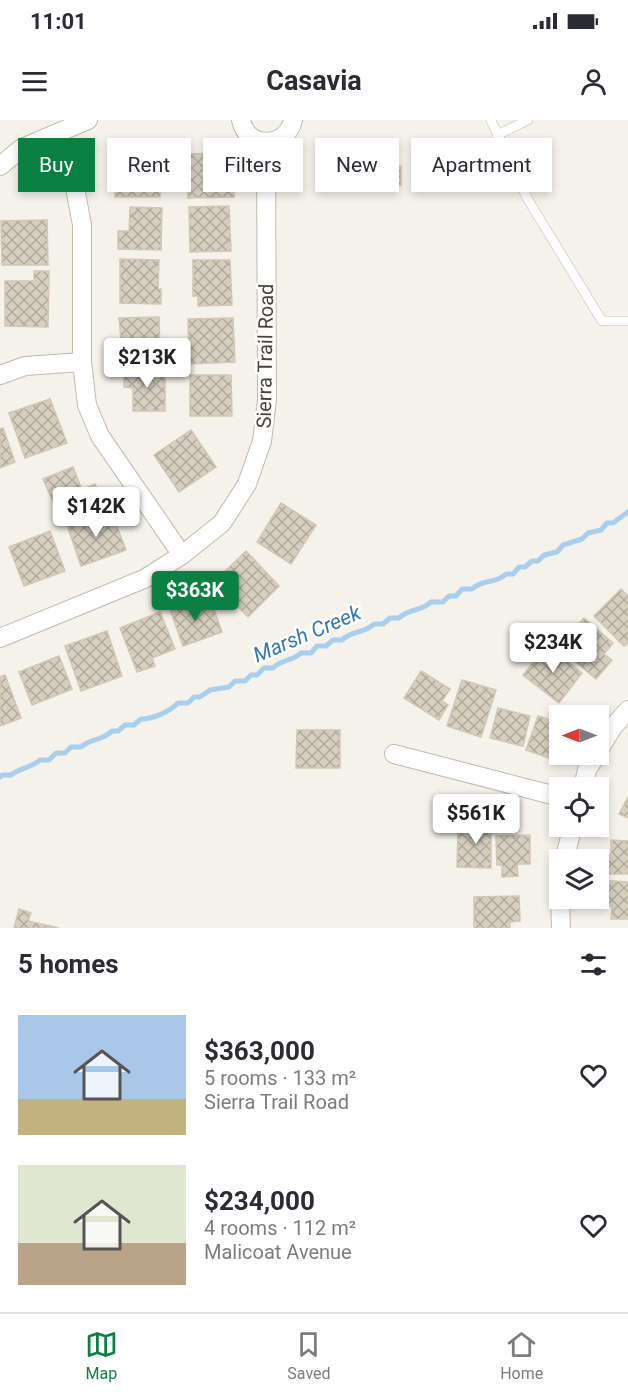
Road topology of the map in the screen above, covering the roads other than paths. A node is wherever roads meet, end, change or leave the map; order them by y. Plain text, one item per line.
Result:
1 (88, 120) edge
2 (242, 120) edge
3 (293, 120) edge
4 (491, 120) edge
5 (528, 120) edge
6 (55, 134) junction
7 (497, 135) junction
8 (253, 138) edge
9 (281, 138) edge
10 (0, 166) edge
11 (266, 192) edge
12 (628, 321) edge
13 (82, 362) junction
14 (0, 375) edge
15 (182, 555) junction
16 (0, 638) edge
17 (628, 710) edge
18 (609, 734) edge
19 (394, 754) dead end
20 (549, 794) edge
21 (560, 909) edge
22 (561, 928) edge

1 - 6 street
2 - 8 street
3 - 9 street
4 - 7 lane
5 - 7 lane
6 - 10 street
6 - 13 street
7 - 12 lane
11 - 15 street, Sierra Trail Road
13 - 14 street
13 - 15 street
15 - 16 street, Sierra Trail Road
17 - 18 street
19 - 20 street
21 - 22 street

